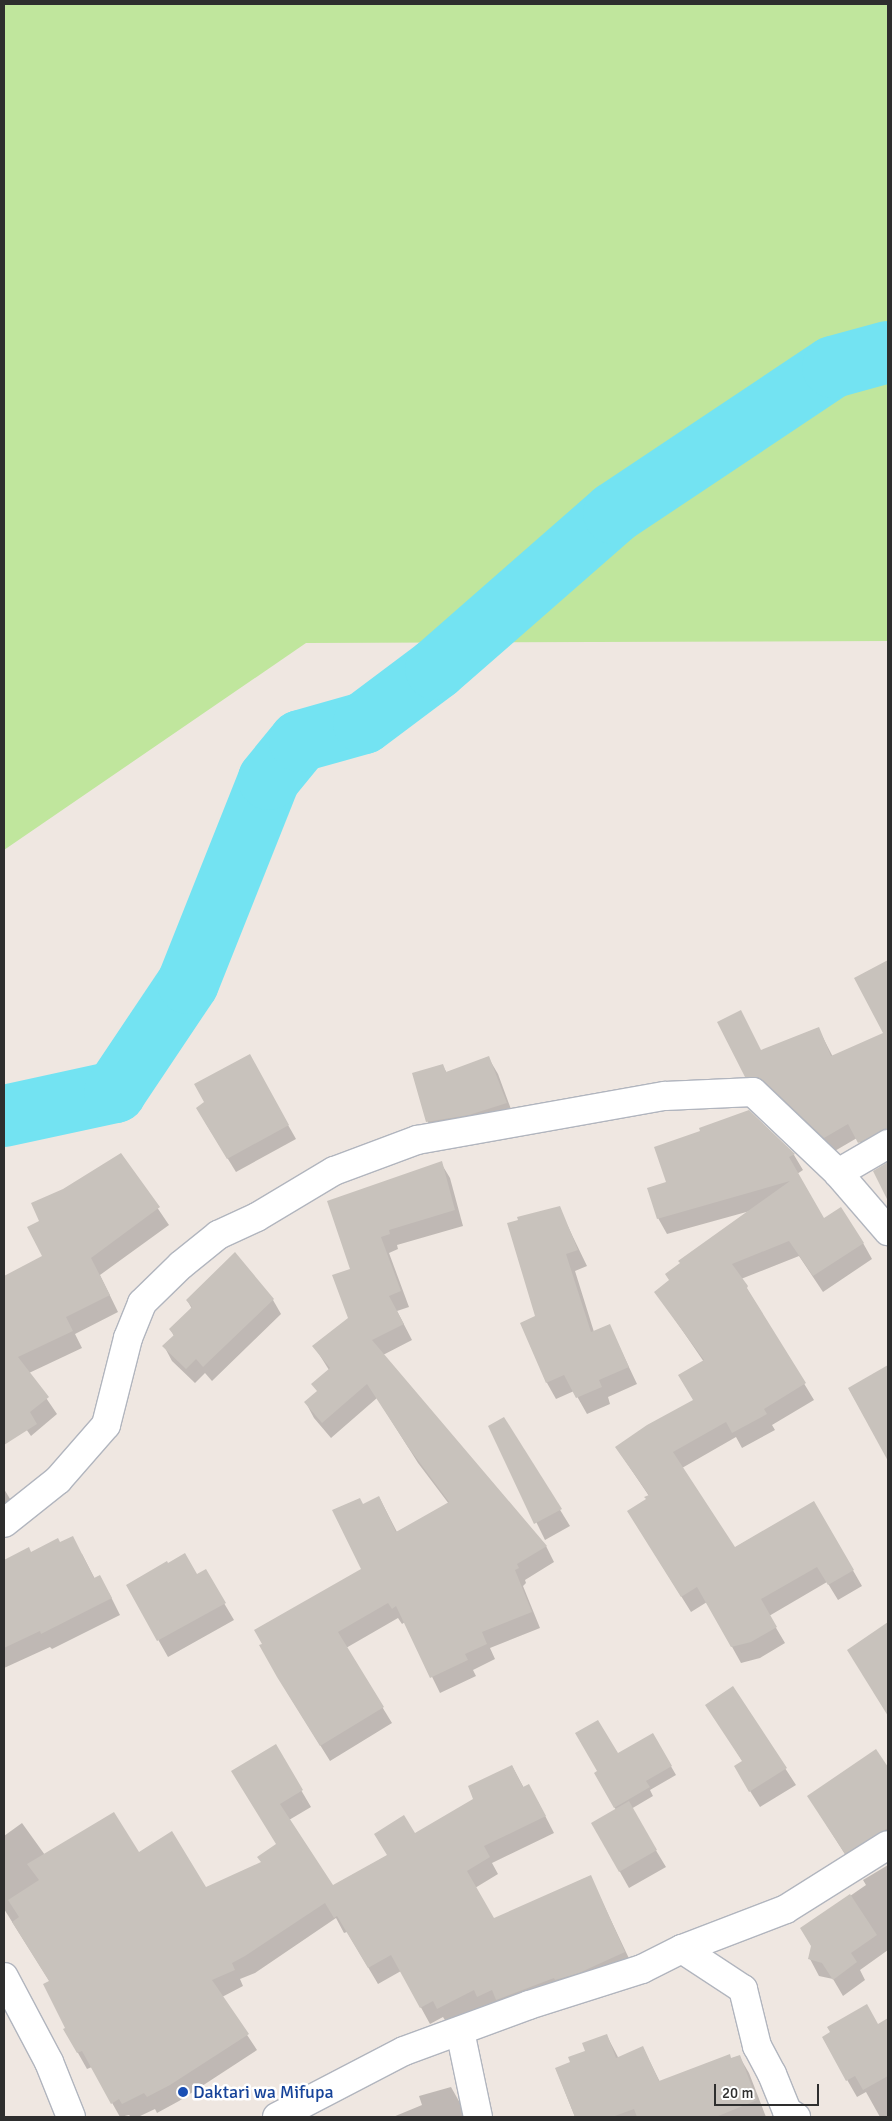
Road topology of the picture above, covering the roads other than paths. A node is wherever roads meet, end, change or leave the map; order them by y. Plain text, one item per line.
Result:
1 (888, 1144) edge
2 (838, 1173) junction
3 (888, 1231) edge
4 (4, 1524) edge
5 (888, 1845) edge
6 (682, 1949) junction
7 (4, 1977) edge
8 (460, 2031) junction
9 (71, 2117) edge
10 (277, 2117) edge
11 (478, 2117) edge
12 (796, 2117) edge

1 - 2 street
2 - 3 street
2 - 4 street
5 - 6 street
6 - 8 street
6 - 12 street
7 - 9 street
8 - 10 street
8 - 11 street

